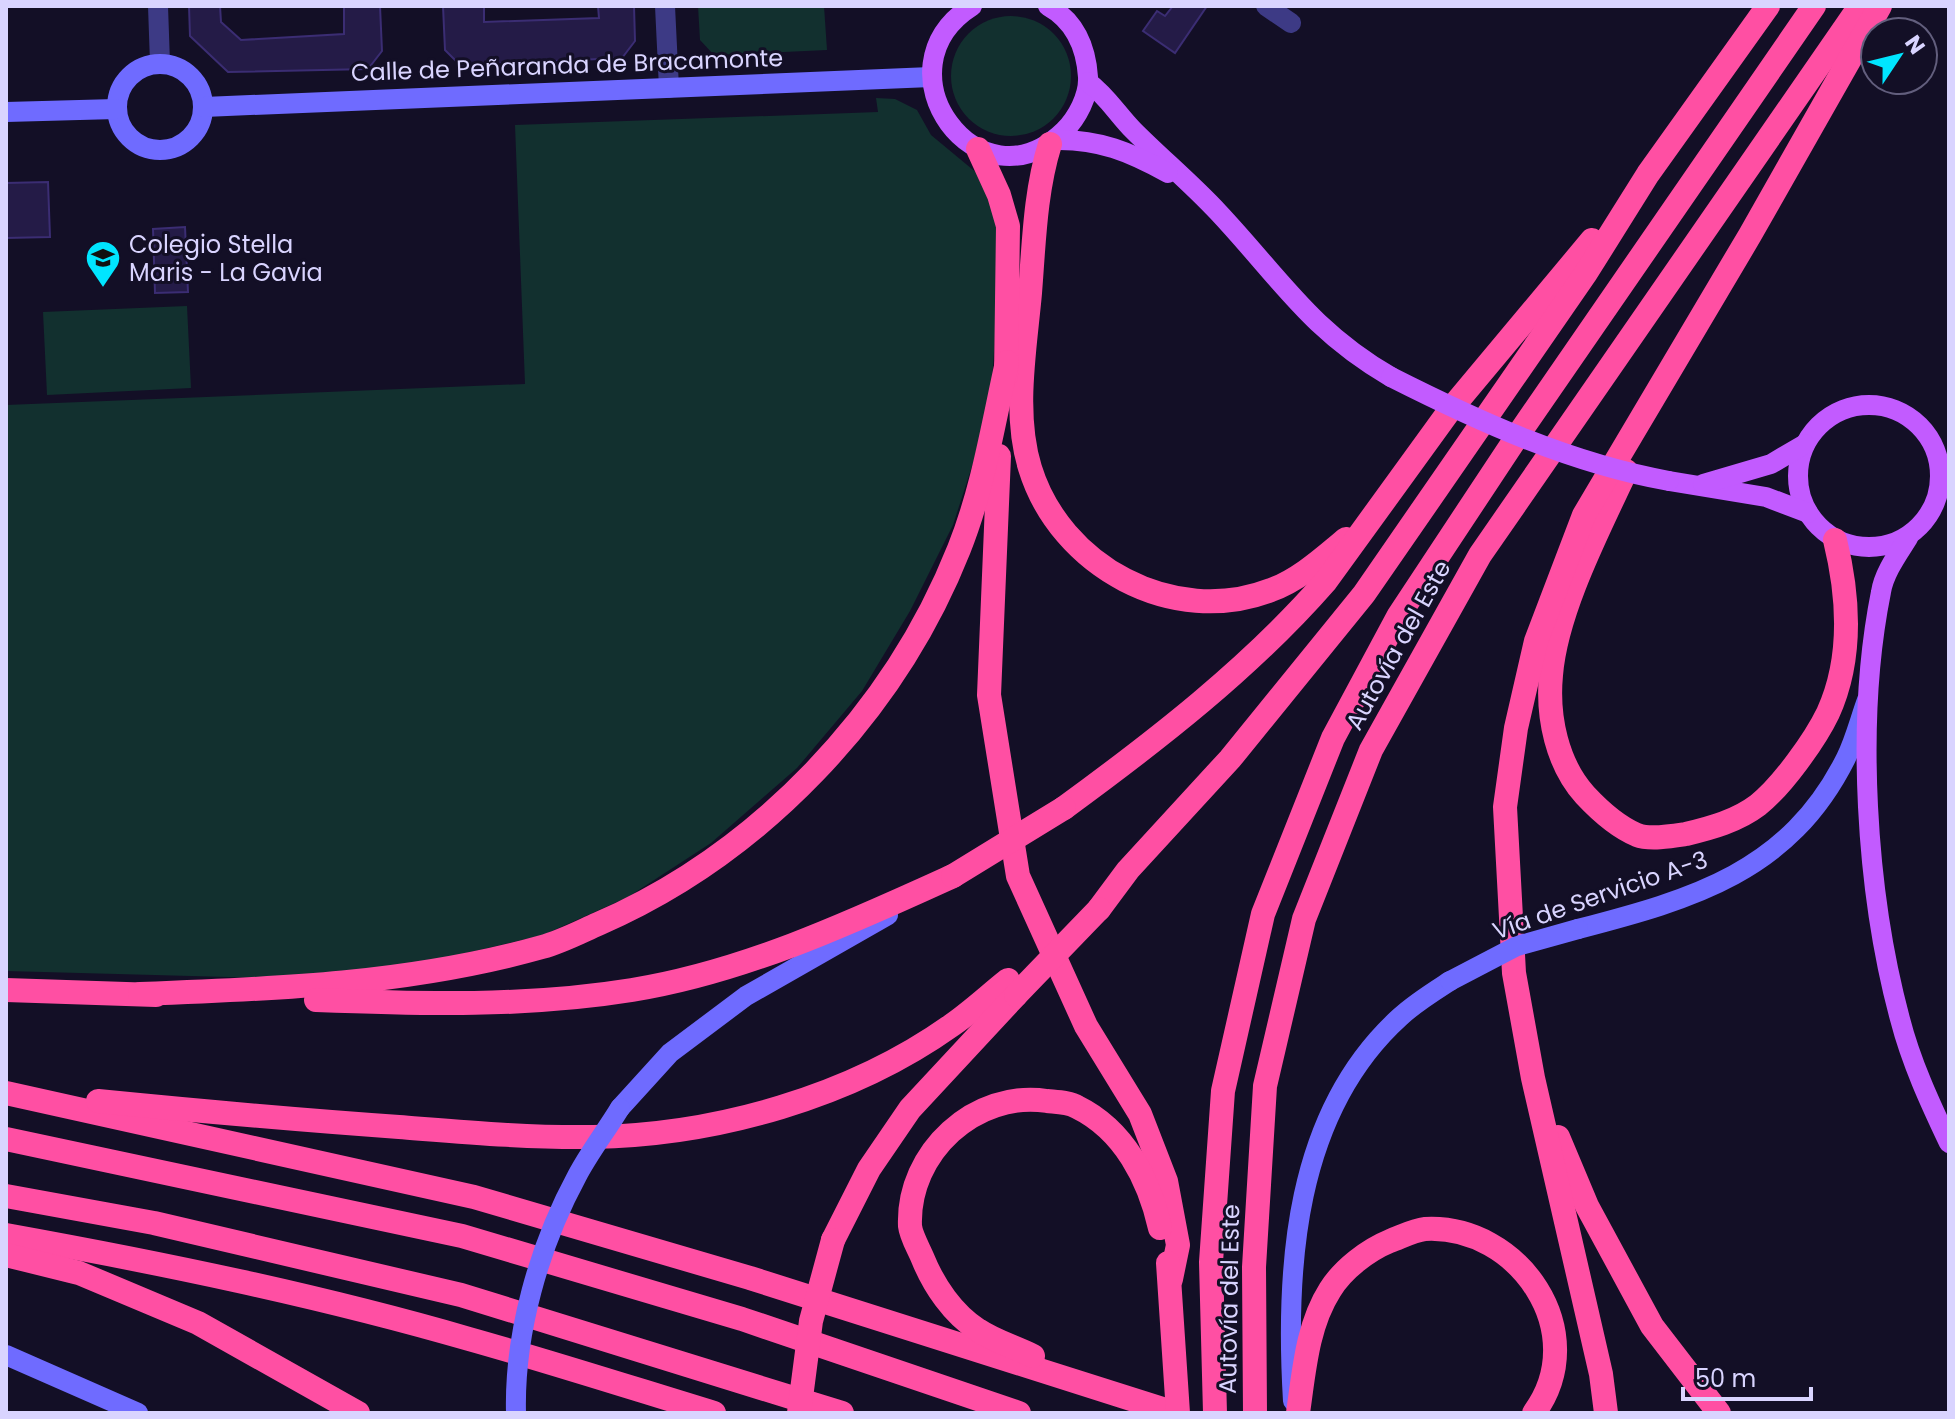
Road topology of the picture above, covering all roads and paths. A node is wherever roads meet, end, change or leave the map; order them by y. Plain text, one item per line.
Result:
1 (158, 6) edge
2 (665, 6) edge
3 (1266, 6) edge
4 (1768, 6) edge
5 (1814, 6) edge
6 (1860, 6) edge
7 (1880, 6) edge
8 (1052, 8) edge
9 (964, 9) edge
10 (1291, 23) dead end
11 (160, 63) junction
12 (931, 77) junction
13 (1088, 82) junction
14 (669, 88) junction
15 (204, 107) junction
16 (116, 109) junction
17 (6, 112) edge
18 (1052, 142) junction
19 (978, 149) junction
20 (1648, 174) junction
21 (1185, 182) junction
22 (1675, 358) junction
23 (1007, 362) junction
24 (1940, 440) edge
25 (1805, 444) junction
26 (1699, 485) junction
27 (1943, 497) edge
28 (1808, 513) junction
29 (1375, 514) junction
30 (1908, 538) junction
31 (1835, 540) junction
32 (1870, 692) junction
33 (953, 876) junction
34 (1012, 987) junction
35 (6, 990) edge
36 (140, 994) junction
37 (1533, 1078) junction
38 (6, 1093) edge
39 (6, 1139) edge
40 (1949, 1143) edge
41 (6, 1196) edge
42 (6, 1235) edge
43 (6, 1255) edge
44 (1171, 1279) junction
45 (6, 1355) edge
46 (1129, 1400) junction
47 (138, 1413) edge
48 (358, 1413) edge
49 (516, 1413) edge
50 (714, 1413) edge
51 (799, 1413) edge
52 (842, 1413) edge
53 (1019, 1413) edge
54 (1177, 1413) edge
55 (1215, 1413) edge
56 (1255, 1413) edge
57 (1296, 1413) edge
58 (1534, 1413) edge
59 (1606, 1413) edge
60 (1719, 1413) edge

1 - 11 street
2 - 14 street
3 - 10 street
4 - 20 highway
5 - 55 highway, Autovía del Este
6 - 56 highway, Autovía del Este
7 - 22 highway
8 - 13 main road
9 - 12 main road
11 - 15 main road
11 - 16 main road
12 - 14 main road, Calle de Peñaranda de Bracamonte
12 - 19 main road
13 - 18 main road
13 - 21 main road
14 - 15 main road, Calle de Peñaranda de Bracamonte
15 - 16 main road
16 - 17 main road
18 - 19 main road
18 - 21 main road
18 - 29 highway
19 - 23 highway
20 - 29 highway
20 - 34 highway
21 - 26 main road, bridge
22 - 31 highway
22 - 37 highway
23 - 36 highway
23 - 44 highway
24 - 25 main road
24 - 27 main road
25 - 26 main road
25 - 28 main road
26 - 28 main road
27 - 30 main road
28 - 31 main road
29 - 33 highway, bridge
30 - 31 main road
30 - 32 main road
32 - 40 main road
32 - 57 main road, Vía de Servicio A-3, bridge
33 - 36 highway
33 - 49 main road, bridge
34 - 38 highway
34 - 51 highway, bridge
35 - 36 highway
37 - 59 highway
37 - 60 highway
38 - 46 highway
39 - 53 highway
41 - 52 highway
42 - 50 highway
43 - 48 highway
44 - 46 highway
44 - 54 highway
45 - 47 main road
46 - 54 highway
57 - 58 highway

